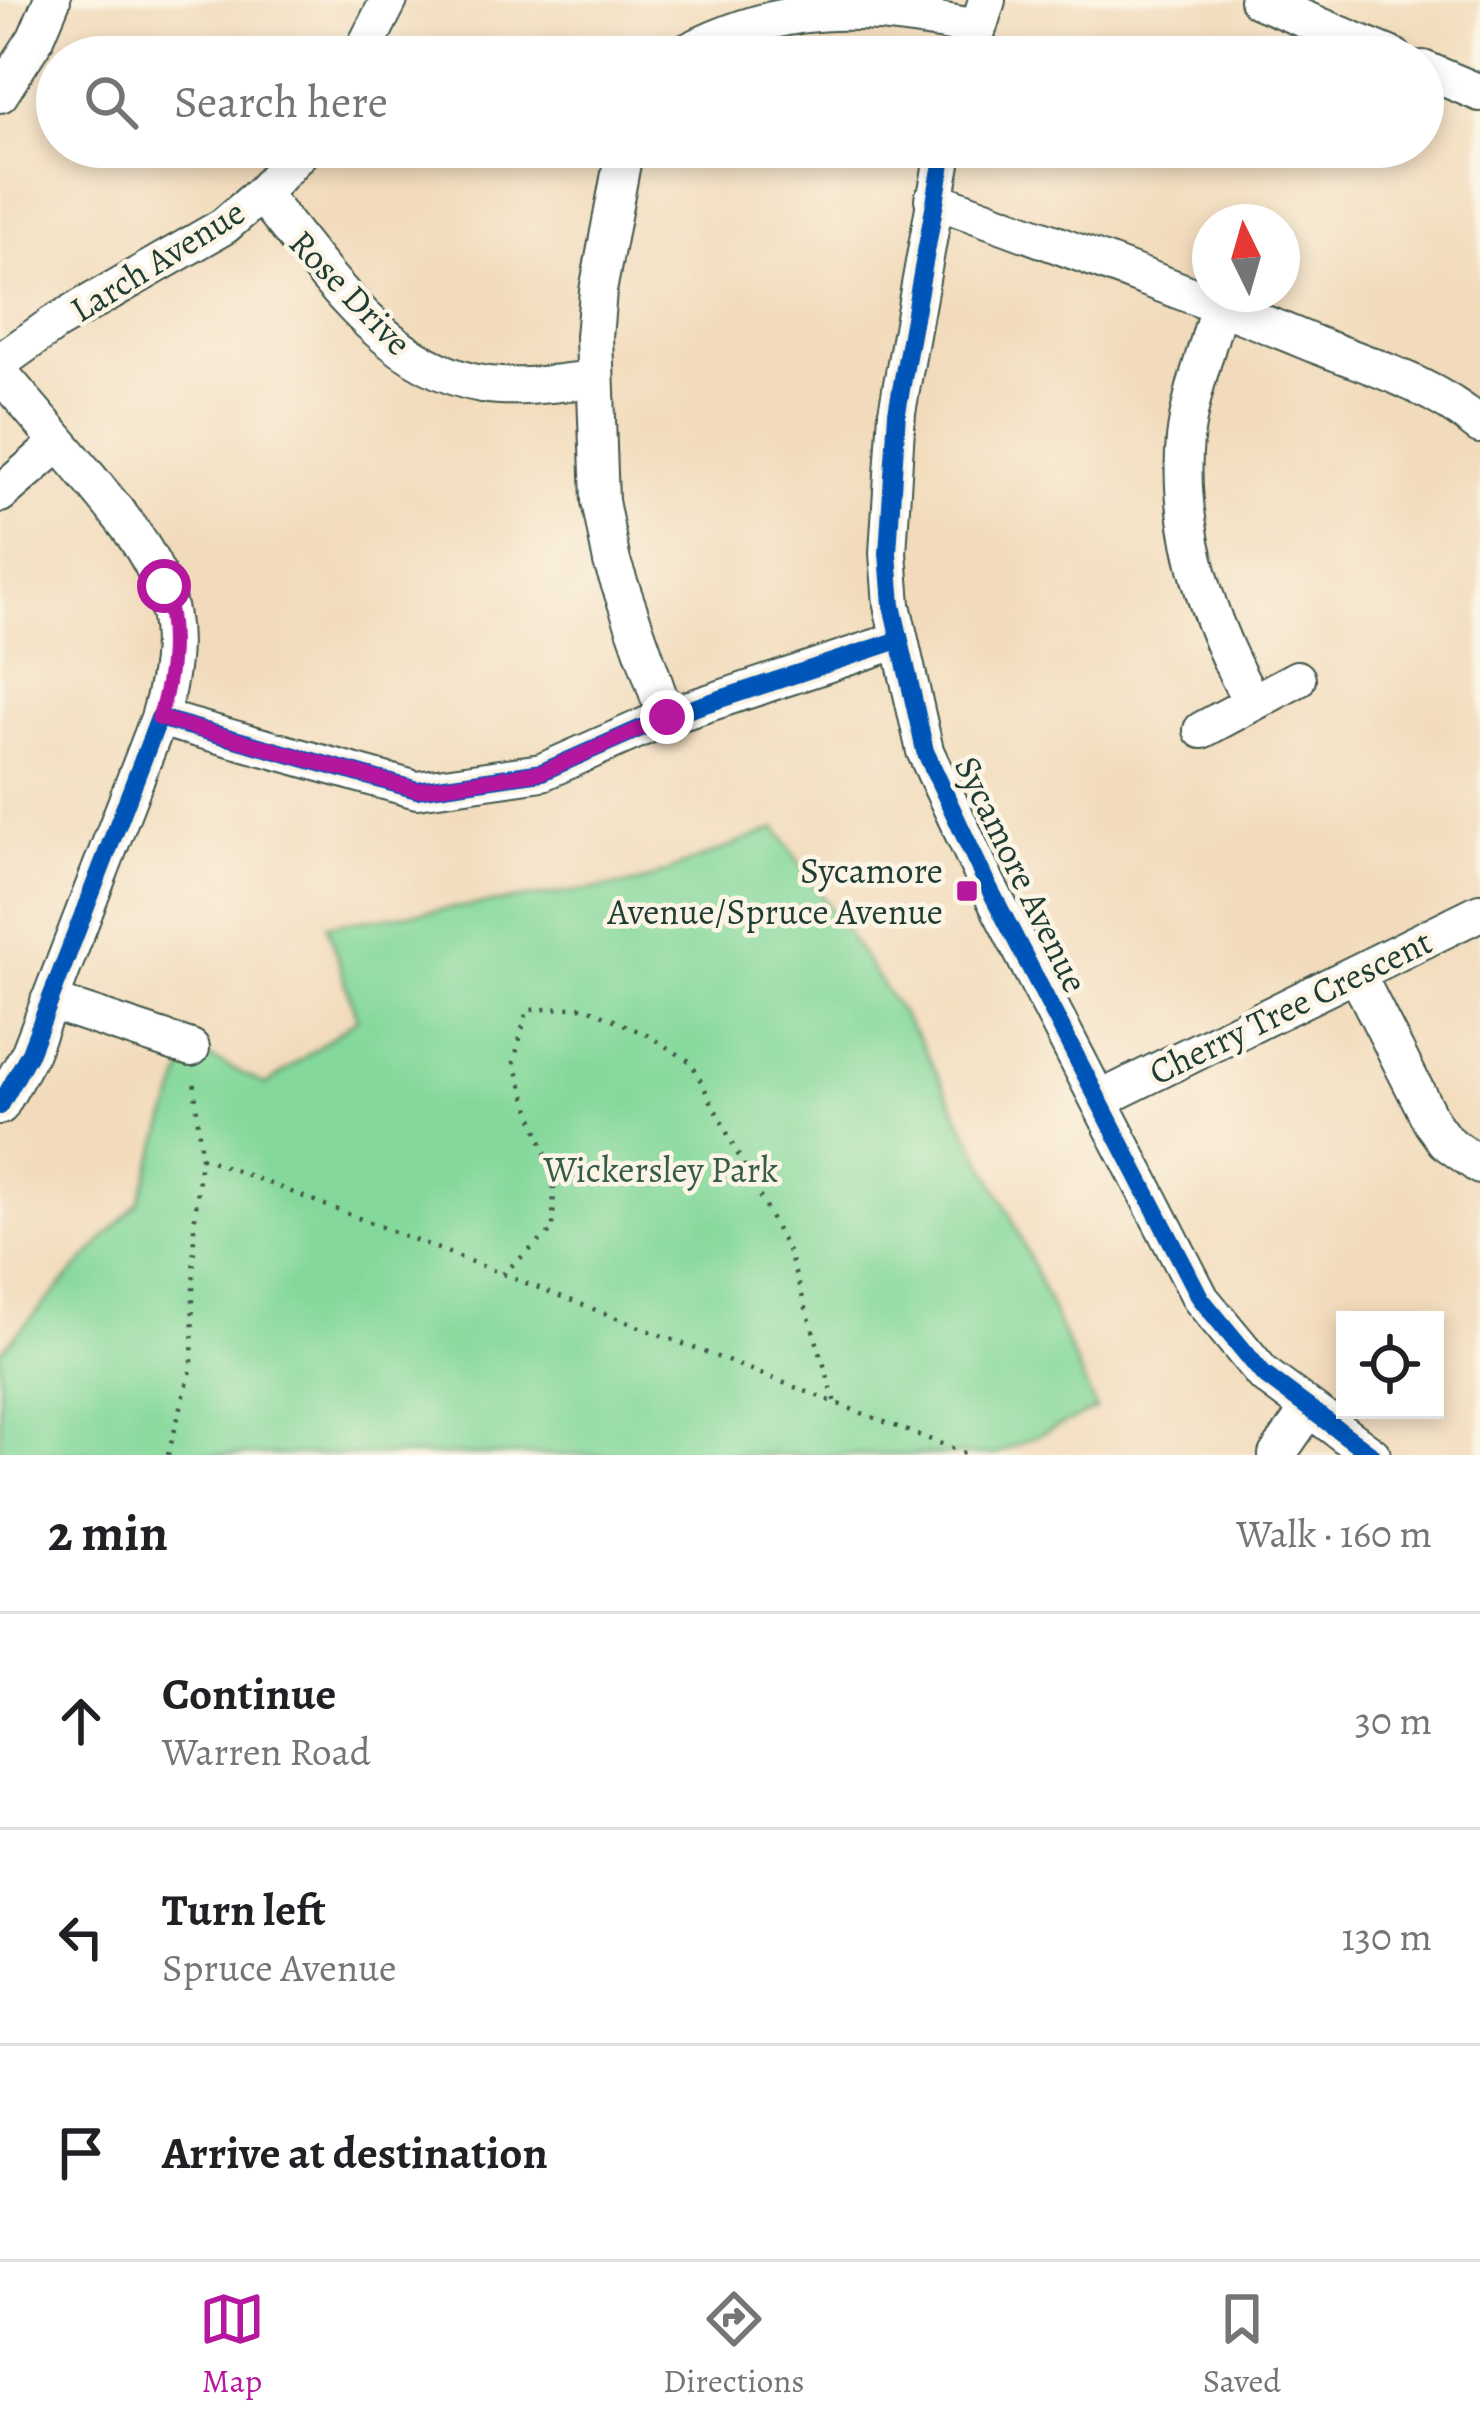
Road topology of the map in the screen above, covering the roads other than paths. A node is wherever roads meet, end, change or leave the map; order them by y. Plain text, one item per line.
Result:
1 (52, 0) edge
2 (389, 0) edge
3 (1258, 0) edge
4 (978, 28) edge
5 (38, 36) edge
6 (371, 36) edge
7 (712, 36) edge
8 (1344, 36) edge
9 (36, 40) edge
10 (1444, 78) edge
11 (1480, 93) edge
12 (0, 94) edge
13 (285, 168) edge
14 (621, 168) edge
15 (940, 168) edge
16 (261, 194) junction
17 (933, 199) junction
18 (1192, 295) edge
19 (1217, 312) edge
20 (1236, 312) edge
21 (0, 362) edge
22 (0, 373) edge
23 (594, 380) junction
24 (1480, 425) edge
25 (59, 443) junction
26 (0, 494) edge
27 (898, 640) junction
28 (1297, 679) dead end
29 (1252, 703) junction
30 (667, 717) junction
31 (159, 718) junction
32 (1202, 730) dead end
33 (1480, 912) edge
34 (1356, 973) junction
35 (49, 1001) junction
36 (191, 1048) road end
37 (1100, 1100) junction
38 (0, 1106) edge
39 (1480, 1166) edge
40 (1309, 1409) junction
41 (1277, 1455) edge
42 (1372, 1455) edge

1 - 5 street
2 - 6 street
3 - 8 street
4 - 7 street
9 - 12 street
10 - 11 street
13 - 16 street, Larch Avenue
14 - 23 street
15 - 17 street, Sycamore Avenue
16 - 21 street, Larch Avenue
16 - 23 street, Rose Drive
17 - 18 street
17 - 27 street, Sycamore Avenue
19 - 29 street
20 - 24 street
22 - 25 street
23 - 30 street
25 - 26 street
25 - 31 street
27 - 30 street
27 - 37 street, Sycamore Avenue
28 - 29 street
29 - 32 street
30 - 31 street
31 - 35 street
33 - 34 street, Cherry Tree Crescent
34 - 37 street, Cherry Tree Crescent
34 - 39 street
35 - 36 street
35 - 38 street
37 - 40 street, Sycamore Avenue
40 - 41 street
40 - 42 street, Sycamore Avenue

